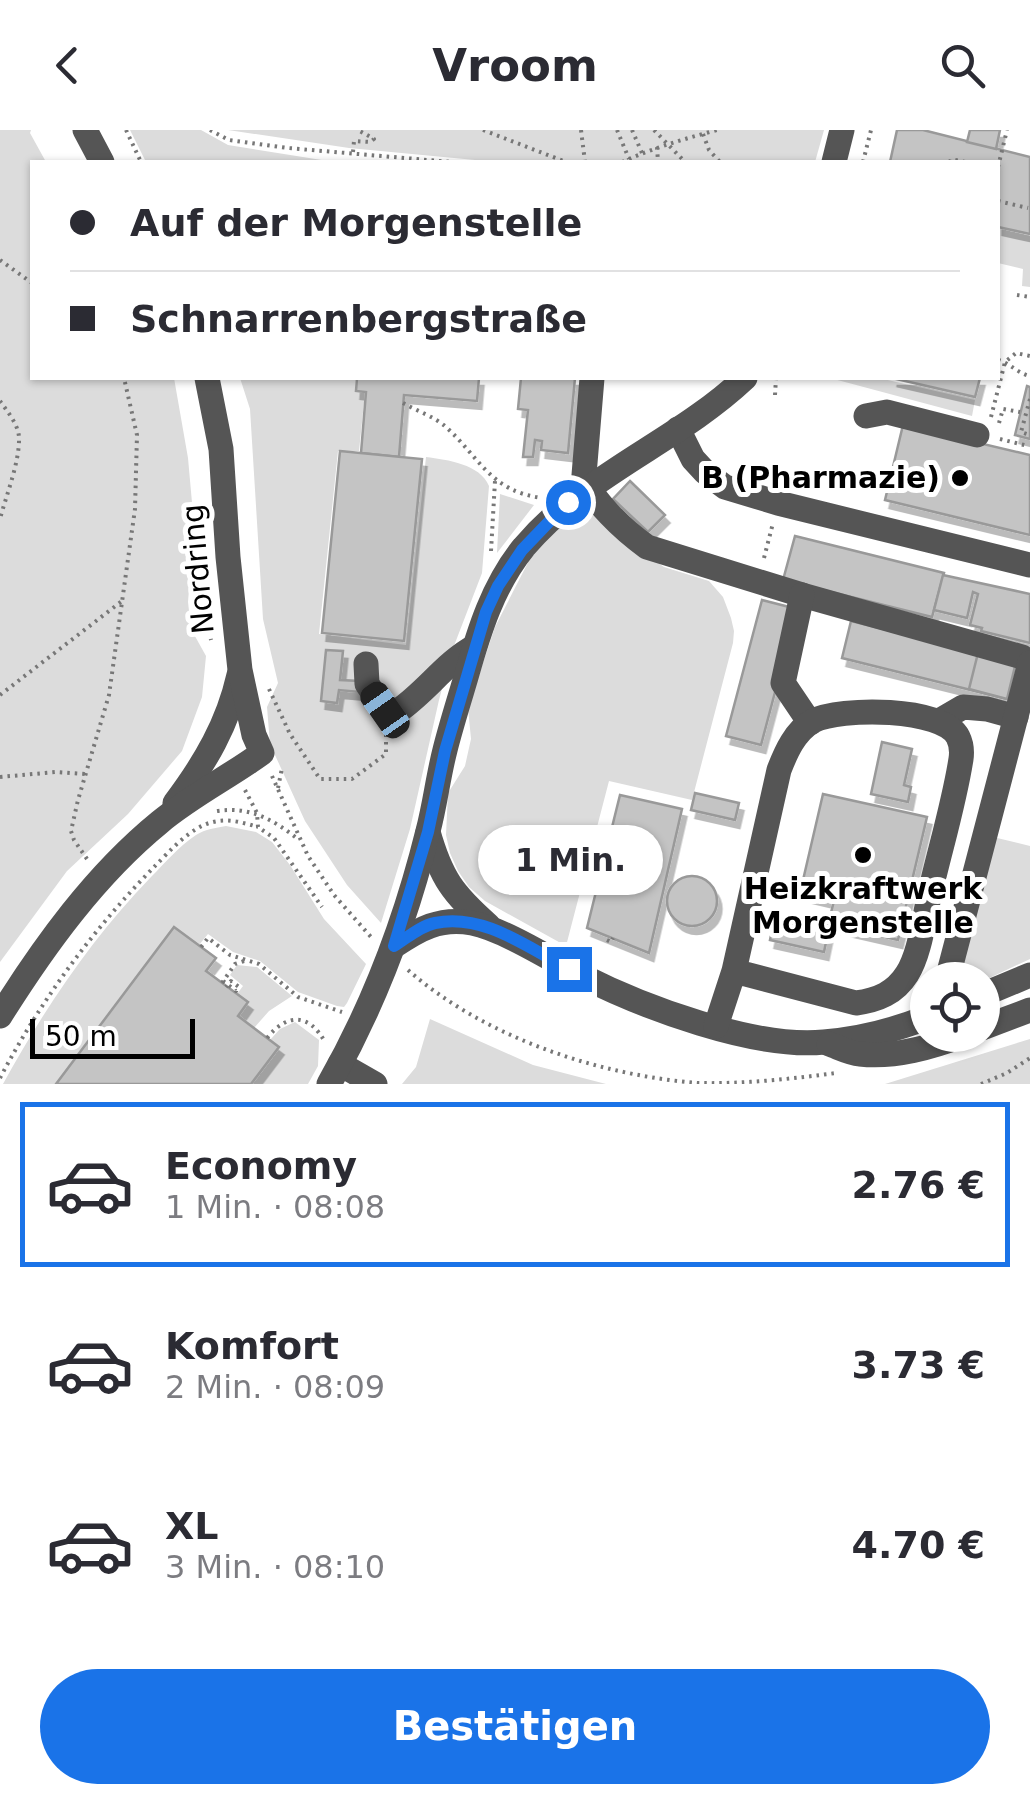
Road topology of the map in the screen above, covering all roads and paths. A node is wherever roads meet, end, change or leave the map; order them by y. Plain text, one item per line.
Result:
1 (86, 130) edge
2 (126, 130) edge
3 (210, 130) edge
4 (358, 130) edge
5 (483, 130) edge
6 (581, 130) edge
7 (616, 130) edge
8 (632, 130) edge
9 (654, 130) edge
10 (715, 130) edge
11 (842, 130) edge
12 (872, 130) edge
13 (1007, 130) edge
14 (698, 133) edge
15 (666, 143) junction
16 (657, 147) junction
17 (642, 153) junction
18 (353, 154) junction
19 (101, 160) edge
20 (141, 160) edge
21 (426, 160) edge
22 (561, 160) edge
23 (586, 160) edge
24 (629, 160) joint
25 (658, 160) edge
26 (683, 160) edge
27 (718, 160) edge
28 (834, 160) edge
29 (864, 160) edge
30 (1000, 160) edge
31 (1000, 202) edge
32 (1028, 208) edge
33 (0, 260) edge
34 (30, 282) edge
35 (1017, 294) dead end
36 (1030, 297) edge
37 (1030, 356) edge
38 (1000, 361) edge
39 (1005, 362) junction
40 (1030, 376) edge
41 (124, 380) edge
42 (207, 380) edge
43 (592, 380) edge
44 (744, 380) edge
45 (776, 380) edge
46 (775, 395) dead end
47 (1030, 398) edge
48 (0, 400) edge
49 (403, 403) dead end
50 (1020, 412) dead end
51 (866, 416) dead end
52 (678, 429) junction
53 (989, 432) junction
54 (1030, 434) edge
55 (1028, 446) edge
56 (495, 481) junction
57 (587, 488) junction
58 (552, 499) dead end
59 (778, 503) junction
60 (0, 519) edge
61 (491, 558) dead end
62 (1030, 564) edge
63 (758, 582) junction
64 (802, 595) junction
65 (122, 601) junction
66 (474, 647) junction
67 (1030, 662) edge
68 (366, 664) dead end
69 (240, 670) junction
70 (0, 695) edge
71 (385, 710) junction
72 (1016, 718) junction
73 (940, 721) junction
74 (810, 723) junction
75 (290, 734) dead end
76 (262, 753) junction
77 (86, 774) junction
78 (0, 777) edge
79 (215, 811) dead end
80 (163, 819) junction
81 (258, 827) dead end
82 (428, 832) junction
83 (74, 840) dead end
84 (300, 840) junction
85 (334, 895) dead end
86 (492, 928) junction
87 (201, 947) dead end
88 (403, 952) junction
89 (247, 960) junction
90 (952, 962) edge
91 (734, 972) junction
92 (404, 973) dead end
93 (1030, 974) edge
94 (224, 983) dead end
95 (1000, 987) edge
96 (455, 1006) dead end
97 (351, 1010) dead end
98 (1030, 1010) edge
99 (0, 1016) edge
100 (1000, 1021) edge
101 (910, 1025) edge
102 (716, 1026) junction
103 (267, 1038) dead end
104 (824, 1042) junction
105 (910, 1050) edge
106 (1030, 1058) edge
107 (332, 1065) edge
108 (844, 1072) dead end
109 (0, 1078) edge
110 (374, 1084) edge
111 (981, 1084) edge

1 - 19 street
2 - 20 path
3 - 18 path
4 - 18 path
5 - 22 path
6 - 23 path
7 - 24 path
8 - 17 path
9 - 15 path
10 - 14 path
11 - 28 street
12 - 29 path
13 - 30 path
14 - 15 path
14 - 27 path
15 - 16 path
15 - 26 path
16 - 17 path
16 - 25 path
17 - 24 path
18 - 21 path
31 - 32 path
33 - 34 path
35 - 36 path
37 - 39 path
38 - 39 path
39 - 40 path
39 - 53 path
41 - 65 path
42 - 69 street, Nordring
43 - 57 street
44 - 52 street
45 - 46 path
47 - 54 path
48 - 60 path
49 - 56 path
50 - 53 path
51 - 53 street
52 - 57 street
52 - 59 street
53 - 55 path
56 - 58 path
56 - 61 path
57 - 63 street
57 - 66 street
59 - 62 street
59 - 63 path
63 - 64 street
64 - 67 street
64 - 74 street
65 - 70 path
65 - 77 path
66 - 71 street
66 - 82 street
67 - 72 street
68 - 71 street
69 - 76 street, Nordring
69 - 80 street
71 - 75 path
72 - 73 street
72 - 90 street
73 - 74 street
73 - 91 street
74 - 91 street
76 - 80 street
76 - 84 path
77 - 78 path
77 - 83 path
79 - 84 path
80 - 99 street
81 - 109 path
82 - 86 street
82 - 88 street
84 - 85 path
86 - 88 street
86 - 102 street
87 - 89 path
88 - 92 path
88 - 107 street
89 - 94 path
89 - 97 path
91 - 102 street
93 - 95 street
96 - 108 path
98 - 100 street
101 - 104 street
102 - 104 street
103 - 107 path
104 - 105 street
106 - 111 path
107 - 110 street

